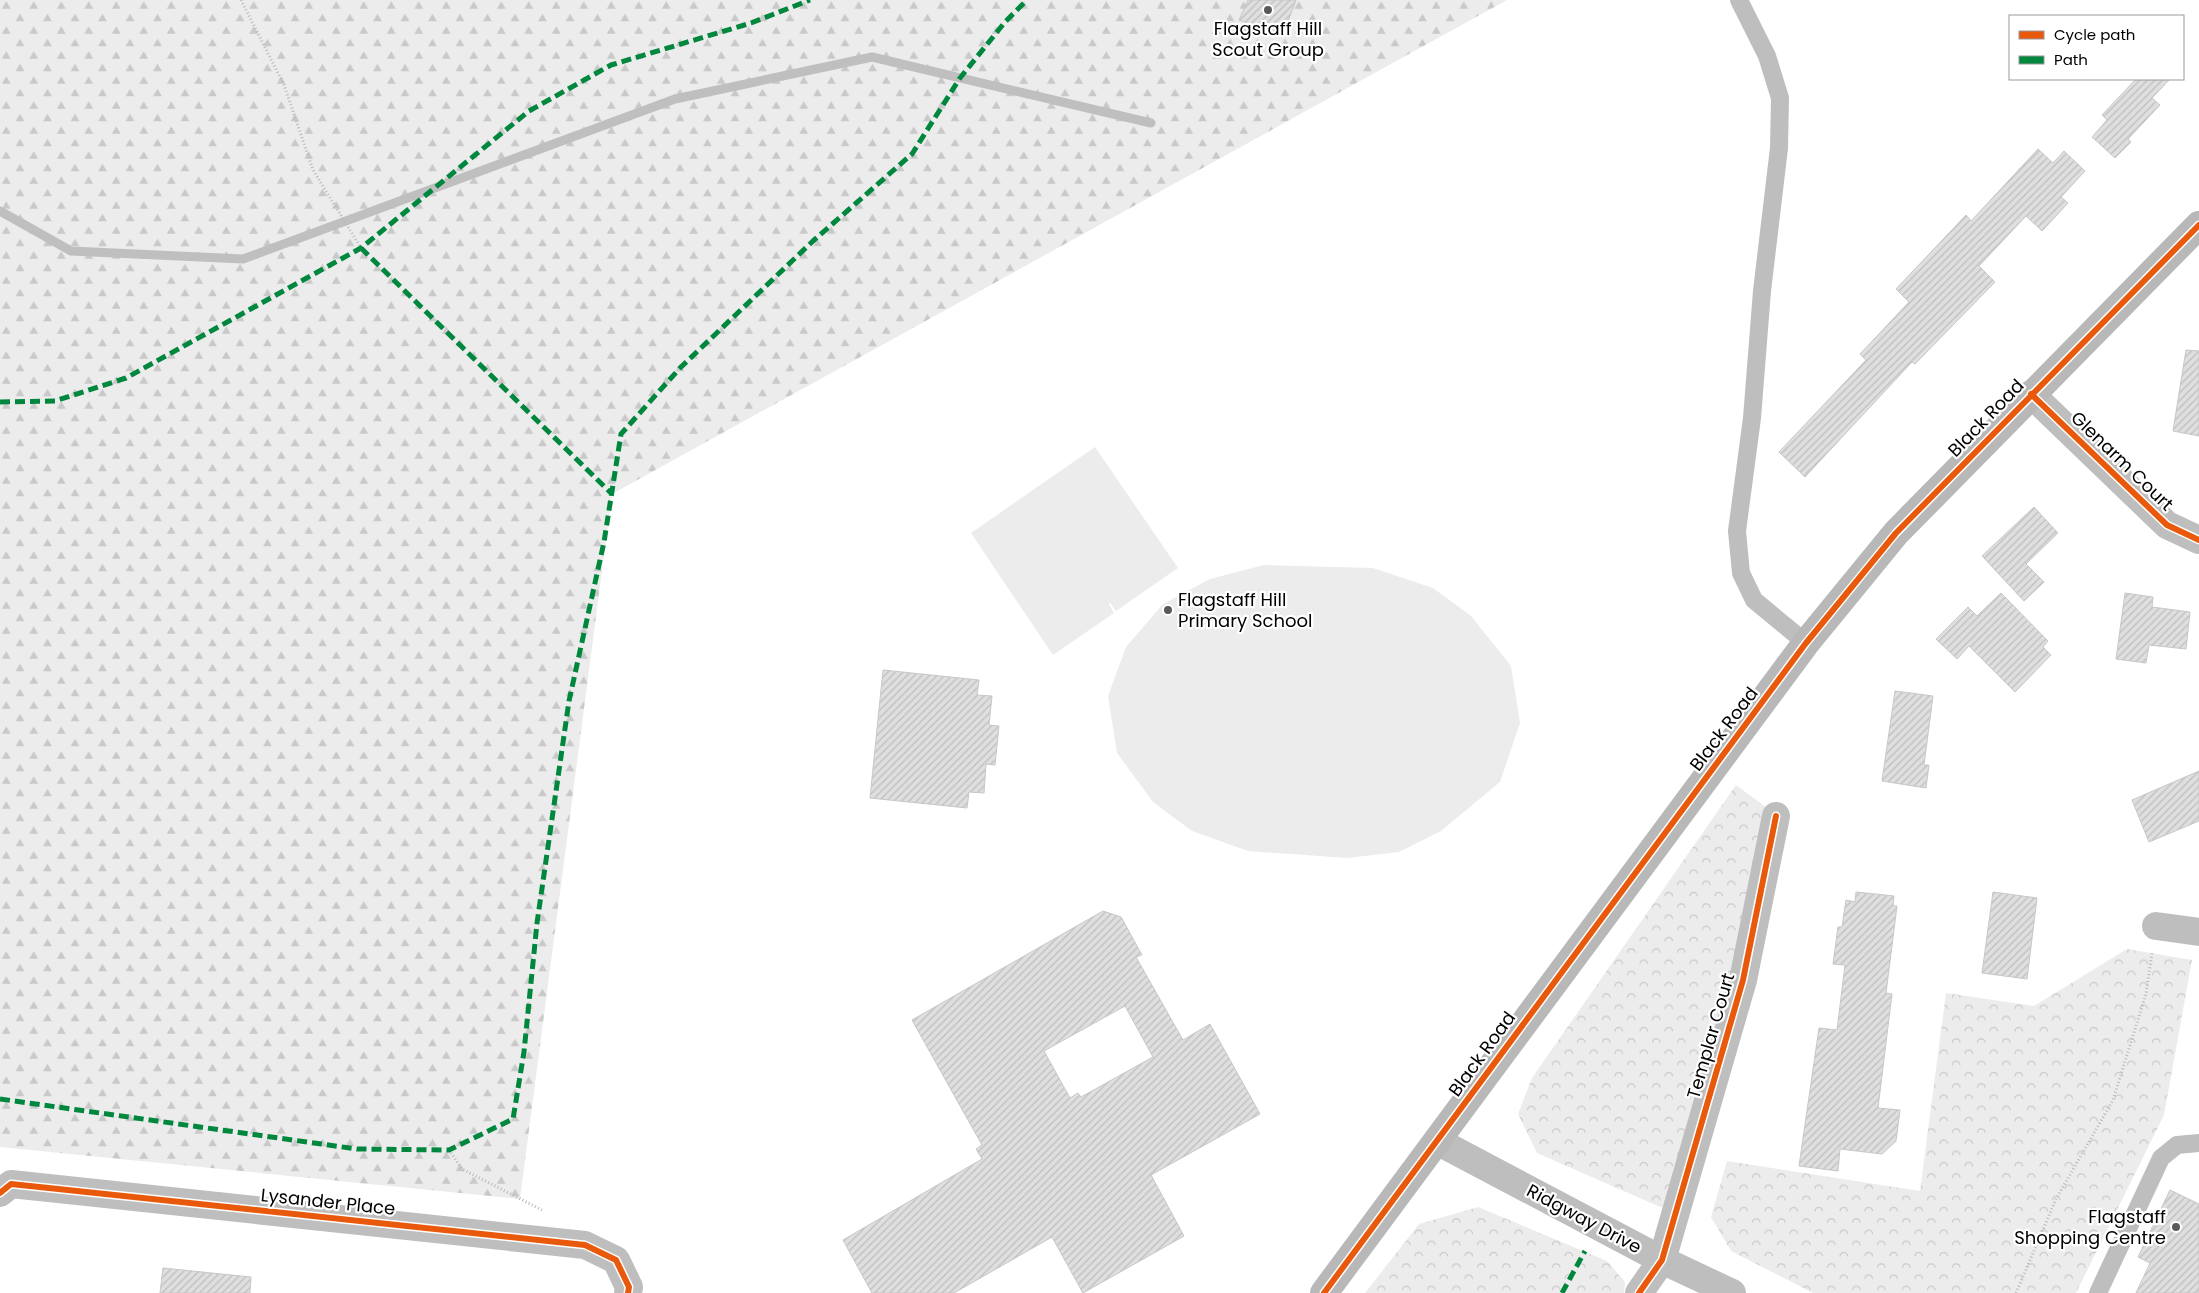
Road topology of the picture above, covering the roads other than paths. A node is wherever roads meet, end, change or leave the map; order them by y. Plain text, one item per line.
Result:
1 (1739, 0) edge
2 (2199, 225) edge
3 (2031, 394) junction
4 (2199, 540) edge
5 (1806, 643) junction
6 (1776, 816) dead end
7 (2156, 926) road end
8 (2199, 932) edge
9 (1437, 1141) junction
10 (2199, 1143) edge
11 (0, 1193) edge
12 (1662, 1260) junction
13 (628, 1293) edge
14 (1324, 1293) edge
15 (1639, 1293) edge
16 (1732, 1293) edge
17 (2098, 1293) edge

1 - 5 lane
2 - 3 main road, Black Road
3 - 4 street, Glenarm Court
3 - 5 main road, Black Road
5 - 9 main road, Black Road
6 - 12 street, Templar Court
7 - 8 street
9 - 12 street, Ridgway Drive
9 - 14 main road, Black Road
10 - 17 lane
11 - 13 street, Lysander Place
12 - 15 street, Templar Court
12 - 16 street, Ridgway Drive

